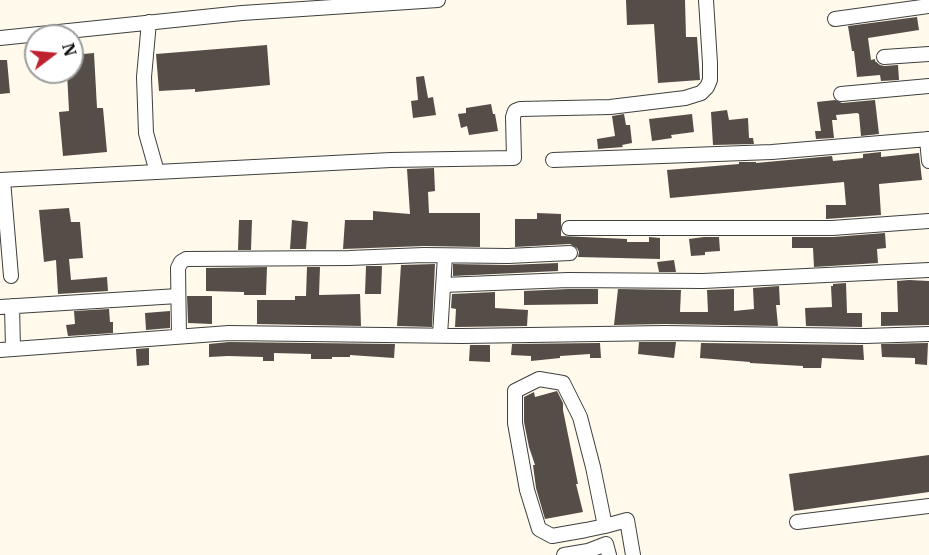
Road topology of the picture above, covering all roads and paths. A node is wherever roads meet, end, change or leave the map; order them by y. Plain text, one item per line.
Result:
1 (438, 0) edge
2 (706, 0) edge
3 (376, 2) edge
4 (242, 6) edge
5 (929, 6) edge
6 (835, 19) dead end
7 (149, 22) junction
8 (0, 38) edge
9 (929, 54) edge
10 (884, 57) dead end
11 (929, 86) edge
12 (841, 94) dead end
13 (928, 139) edge
14 (553, 160) dead end
15 (929, 161) edge
16 (157, 172) junction
17 (2, 180) edge
18 (929, 221) edge
19 (569, 228) dead end
20 (570, 253) dead end
21 (445, 256) junction
22 (929, 270) edge
23 (11, 276) dead end
24 (444, 285) junction
25 (178, 296) junction
26 (6, 307) edge
27 (929, 334) edge
28 (440, 335) junction
29 (179, 336) junction
30 (6, 349) edge
31 (929, 506) edge
32 (797, 522) dead end
33 (605, 526) junction
34 (564, 555) edge
35 (609, 555) edge
36 (633, 555) edge

1 - 3 street
2 - 16 street
3 - 4 street
4 - 7 street
5 - 6 street
7 - 8 street
7 - 16 street
9 - 10 street
11 - 12 street
13 - 14 street
13 - 15 street
16 - 17 street
17 - 23 street
18 - 19 street
20 - 21 street
21 - 24 street
21 - 25 street
22 - 24 street
24 - 28 street
25 - 26 street
25 - 29 street
26 - 30 street
27 - 28 street
28 - 29 street
29 - 30 street
31 - 32 street
33 - 33 street
33 - 36 street
34 - 35 street

